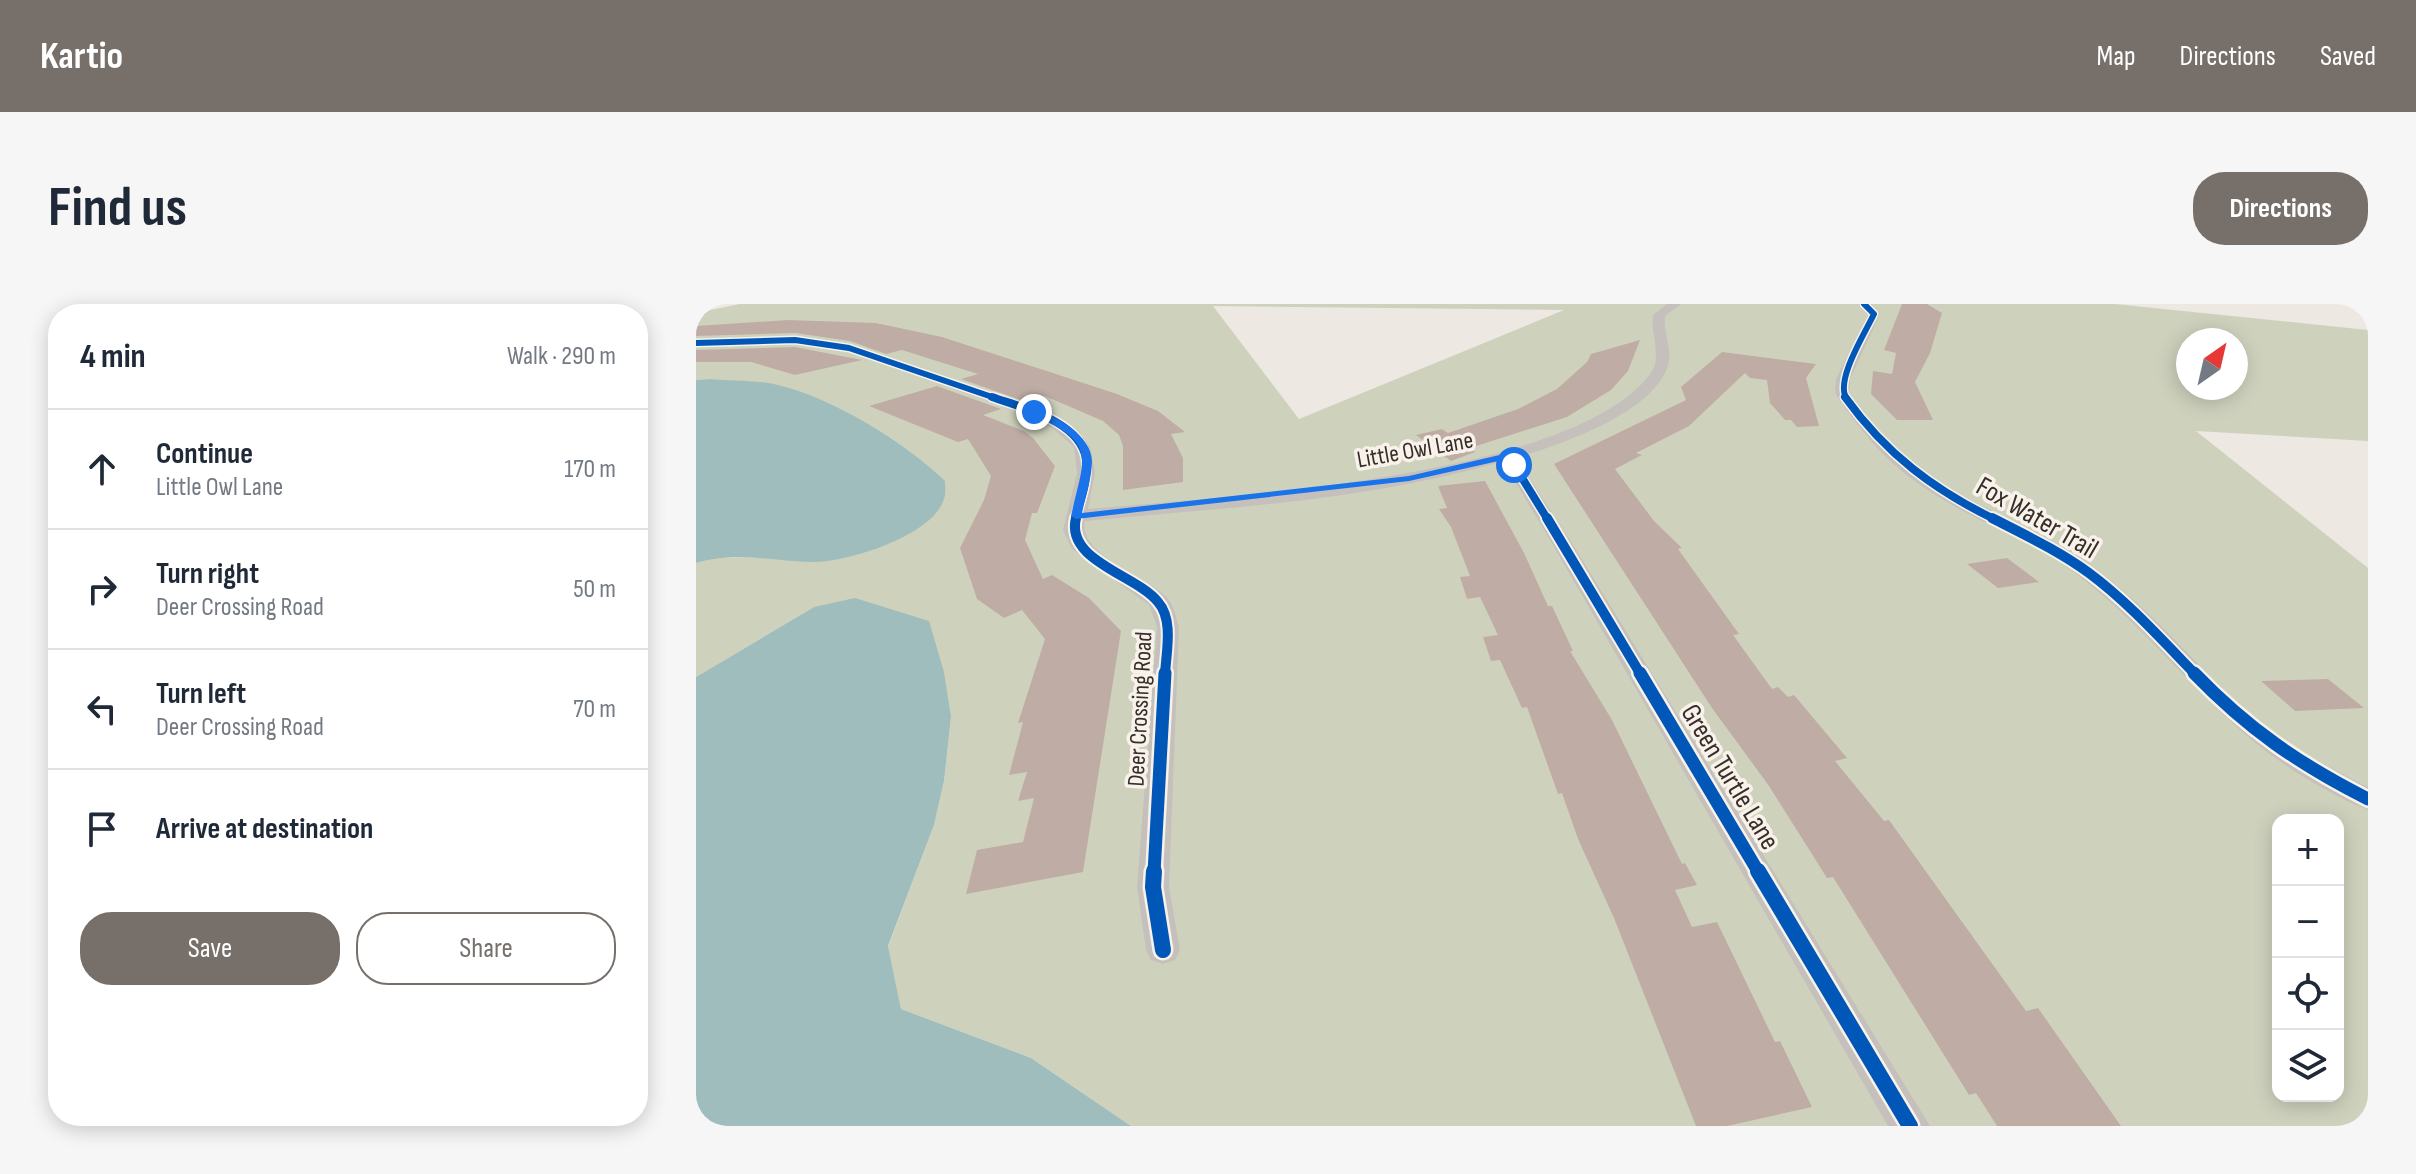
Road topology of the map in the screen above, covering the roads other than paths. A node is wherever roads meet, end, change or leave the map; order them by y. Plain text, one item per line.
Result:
1 (1675, 304) edge
2 (1864, 304) edge
3 (696, 343) edge
4 (1504, 457) junction
5 (1076, 516) junction
6 (2368, 799) edge
7 (1163, 950) dead end
8 (1910, 1126) edge

1 - 4 street, Little Owl Lane
2 - 6 street, Fox Water Trail
3 - 5 street, Deer Crossing Road
4 - 5 street, Little Owl Lane
4 - 8 street, Green Turtle Lane
5 - 7 street, Deer Crossing Road

